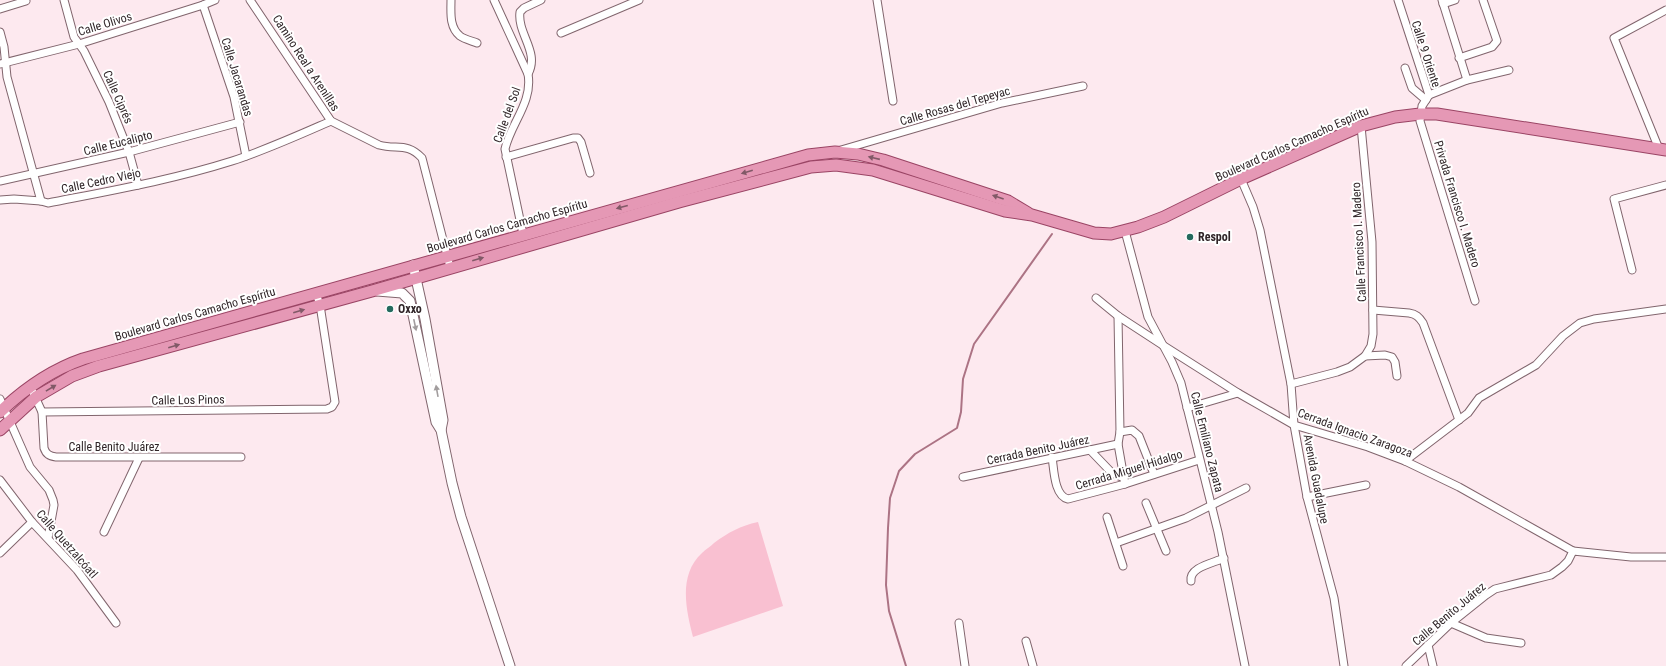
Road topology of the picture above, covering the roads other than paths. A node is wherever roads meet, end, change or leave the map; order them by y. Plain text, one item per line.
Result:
1 (64, 0) edge
2 (215, 0) edge
3 (250, 0) edge
4 (451, 0) edge
5 (494, 0) edge
6 (541, 0) edge
7 (639, 0) edge
8 (877, 0) edge
9 (1398, 0) edge
10 (1455, 0) edge
11 (1483, 0) edge
12 (26, 1) dead end
13 (1443, 2) edge
14 (203, 5) junction
15 (0, 9) edge
16 (1666, 10) edge
17 (0, 32) edge
18 (561, 33) dead end
19 (477, 43) dead end
20 (78, 44) junction
21 (1459, 58) junction
22 (3, 63) edge
23 (1406, 68) dead end
24 (1509, 70) dead end
25 (528, 74) junction
26 (1467, 80) junction
27 (1083, 86) dead end
28 (1427, 98) junction
29 (894, 101) dead end
30 (1420, 114) junction
31 (331, 121) junction
32 (240, 122) junction
33 (1361, 126) junction
34 (1662, 149) edge
35 (129, 152) junction
36 (835, 152) junction
37 (246, 156) junction
38 (506, 157) junction
39 (590, 173) dead end
40 (35, 174) junction
41 (1241, 179) junction
42 (0, 181) edge
43 (138, 185) junction
44 (1666, 185) edge
45 (0, 200) edge
46 (41, 201) junction
47 (1032, 215) junction
48 (1125, 231) junction
49 (523, 234) junction
50 (447, 256) junction
51 (413, 266) junction
52 (450, 267) junction
53 (1632, 270) dead end
54 (417, 277) junction
55 (372, 291) junction
56 (316, 293) junction
57 (420, 294) junction
58 (407, 296) junction
59 (1096, 298) dead end
60 (1475, 301) dead end
61 (320, 305) junction
62 (1373, 310) junction
63 (1666, 310) edge
64 (1118, 316) junction
65 (1164, 346) junction
66 (1366, 356) junction
67 (1397, 376) dead end
68 (1291, 384) junction
69 (30, 386) junction
70 (1238, 393) junction
71 (36, 397) junction
72 (1, 407) edge
73 (1187, 408) junction
74 (42, 412) junction
75 (1459, 420) junction
76 (10, 421) junction
77 (1294, 425) junction
78 (0, 430) edge
79 (441, 430) junction
80 (1120, 432) junction
81 (1118, 444) junction
82 (1090, 450) junction
83 (241, 457) dead end
84 (1052, 457) junction
85 (139, 458) junction
86 (1199, 460) junction
87 (1405, 461) junction
88 (1154, 474) junction
89 (963, 477) dead end
90 (0, 480) edge
91 (1124, 481) junction
92 (1366, 485) dead end
93 (1246, 488) dead end
94 (1307, 497) junction
95 (1146, 503) dead end
96 (1211, 506) junction
97 (1107, 517) dead end
98 (32, 522) junction
99 (1157, 528) junction
100 (104, 532) dead end
101 (48, 538) junction
102 (1116, 543) junction
103 (1166, 551) dead end
104 (1573, 551) junction
105 (0, 553) edge
106 (1666, 556) edge
107 (1224, 558) junction
108 (1123, 566) dead end
109 (1191, 581) dead end
110 (116, 623) dead end
111 (959, 623) dead end
112 (1451, 624) junction
113 (1026, 641) dead end
114 (1521, 643) dead end
115 (1428, 645) junction
116 (510, 666) edge
117 (965, 666) edge
118 (1032, 666) edge
119 (1245, 666) edge
120 (1344, 666) edge
121 (1406, 666) edge
122 (1433, 666) edge

1 - 20 street, Calle Ciprés
2 - 14 street, Calle Olivos
3 - 31 street, Camino Real a Arenillas
4 - 19 street
5 - 25 street
6 - 25 street, Calle del Sol
7 - 18 street
8 - 29 street
9 - 28 street, Calle 9 Oriente
10 - 13 street
11 - 21 street
12 - 15 street
13 - 21 street
14 - 20 street, Calle Olivos
14 - 32 street, Calle Jacarandas
16 - 34 street
17 - 22 street
20 - 22 street, Calle Olivos
20 - 35 street, Calle Ciprés
21 - 26 street
22 - 40 street
23 - 28 street
24 - 26 street
25 - 38 street, Calle del Sol
26 - 28 street
27 - 36 street, Calle Rosas del Tepeyac
28 - 30 street, Calle 9 Oriente
30 - 33 main road, Boulevard Carlos Camacho Espíritu
30 - 34 main road, Boulevard Carlos Camacho Espíritu
30 - 60 street, Privada Francisco I. Madero
31 - 37 street, Calle Cedro Viejo
31 - 50 street, Camino Real a Arenillas
32 - 35 street, Calle Eucalipto
32 - 37 street, Calle Jacarandas
33 - 41 main road, Boulevard Carlos Camacho Espíritu
33 - 62 street, Calle Francisco I. Madero
35 - 40 street, Calle Eucalipto
35 - 43 street, Calle Ciprés
47 -> 36 main road, Boulevard Carlos Camacho Espíritu
36 -> 49 main road, Boulevard Carlos Camacho Espíritu
37 - 43 street, Calle Cedro Viejo
38 - 39 street
38 - 49 street, Calle del Sol
40 - 42 street, Calle Eucalipto
40 - 46 street
41 - 48 main road, Boulevard Carlos Camacho Espíritu
41 - 68 street, Avenida Guadalupe
43 - 46 street, Calle Cedro Viejo
44 - 53 street
45 - 46 street, Calle Cedro Viejo
47 - 48 main road, Boulevard Carlos Camacho Espíritu
52 -> 47 main road, Boulevard Carlos Camacho Espíritu
48 - 65 street, Calle Emiliano Zapata
49 - 50 main road, Boulevard Carlos Camacho Espíritu
50 - 51 main road, Boulevard Carlos Camacho Espíritu
50 - 52 street, Camino Real a Arenillas
51 - 54 main road
51 - 56 main road, Boulevard Carlos Camacho Espíritu
52 - 54 main road, Boulevard Carlos Camacho Espíritu
54 - 55 main road, Boulevard Carlos Camacho Espíritu
54 - 57 main road
55 - 58 main road
55 - 61 main road, Boulevard Carlos Camacho Espíritu
56 - 61 street
56 - 69 main road, Boulevard Carlos Camacho Espíritu
57 - 58 main road
79 -> 57 main road
58 -> 79 main road
59 - 64 street, Cerrada Ignacio Zaragoza
71 -> 61 main road, Boulevard Carlos Camacho Espíritu
61 - 74 street, Calle Los Pinos
62 - 66 street, Calle Francisco I. Madero
62 - 75 street
63 - 75 street
64 - 65 street, Cerrada Ignacio Zaragoza
64 - 80 street
65 - 70 street, Cerrada Ignacio Zaragoza
65 - 73 street, Calle Emiliano Zapata
66 - 67 street
66 - 68 street
68 - 77 street, Avenida Guadalupe
69 - 71 street, Calle Benito Juárez
69 - 72 main road, Boulevard Carlos Camacho Espíritu
70 - 73 street
70 - 77 street, Cerrada Ignacio Zaragoza
71 - 74 street, Calle Benito Juárez
71 - 76 main road, Boulevard Carlos Camacho Espíritu
72 - 76 street
73 - 86 street, Calle Emiliano Zapata
74 - 85 street, Calle Benito Juárez
75 - 87 street
76 - 78 main road, Boulevard Carlos Camacho Espíritu
76 - 101 street
77 - 87 street, Cerrada Ignacio Zaragoza
77 - 94 street, Avenida Guadalupe
79 - 116 main road
80 - 81 street
80 - 88 street
81 - 82 street, Cerrada Benito Juárez
81 - 91 street
82 - 84 street, Cerrada Benito Juárez
82 - 91 street
83 - 85 street, Calle Benito Juárez
84 - 89 street, Cerrada Benito Juárez
84 - 91 street, Cerrada Miguel Hidalgo
85 - 100 street
86 - 88 street, Cerrada Miguel Hidalgo
86 - 96 street, Calle Emiliano Zapata
87 - 104 street, Cerrada Ignacio Zaragoza
88 - 91 street, Cerrada Miguel Hidalgo
90 - 98 street, Calle Quetzalcóatl
92 - 94 street
93 - 96 street
94 - 120 street, Avenida Guadalupe
95 - 99 street
96 - 99 street
96 - 107 street, Calle Emiliano Zapata
97 - 102 street
98 - 101 street, Calle Quetzalcóatl
98 - 105 street
99 - 102 street
99 - 103 street
101 - 110 street, Calle Quetzalcóatl
102 - 108 street
104 - 106 street
104 - 112 street, Calle Benito Juárez
107 - 109 street
107 - 119 street, Calle Emiliano Zapata
111 - 117 street
112 - 114 street
112 - 115 street, Calle Benito Juárez
113 - 118 street
115 - 121 street, Calle Benito Juárez
115 - 122 street

